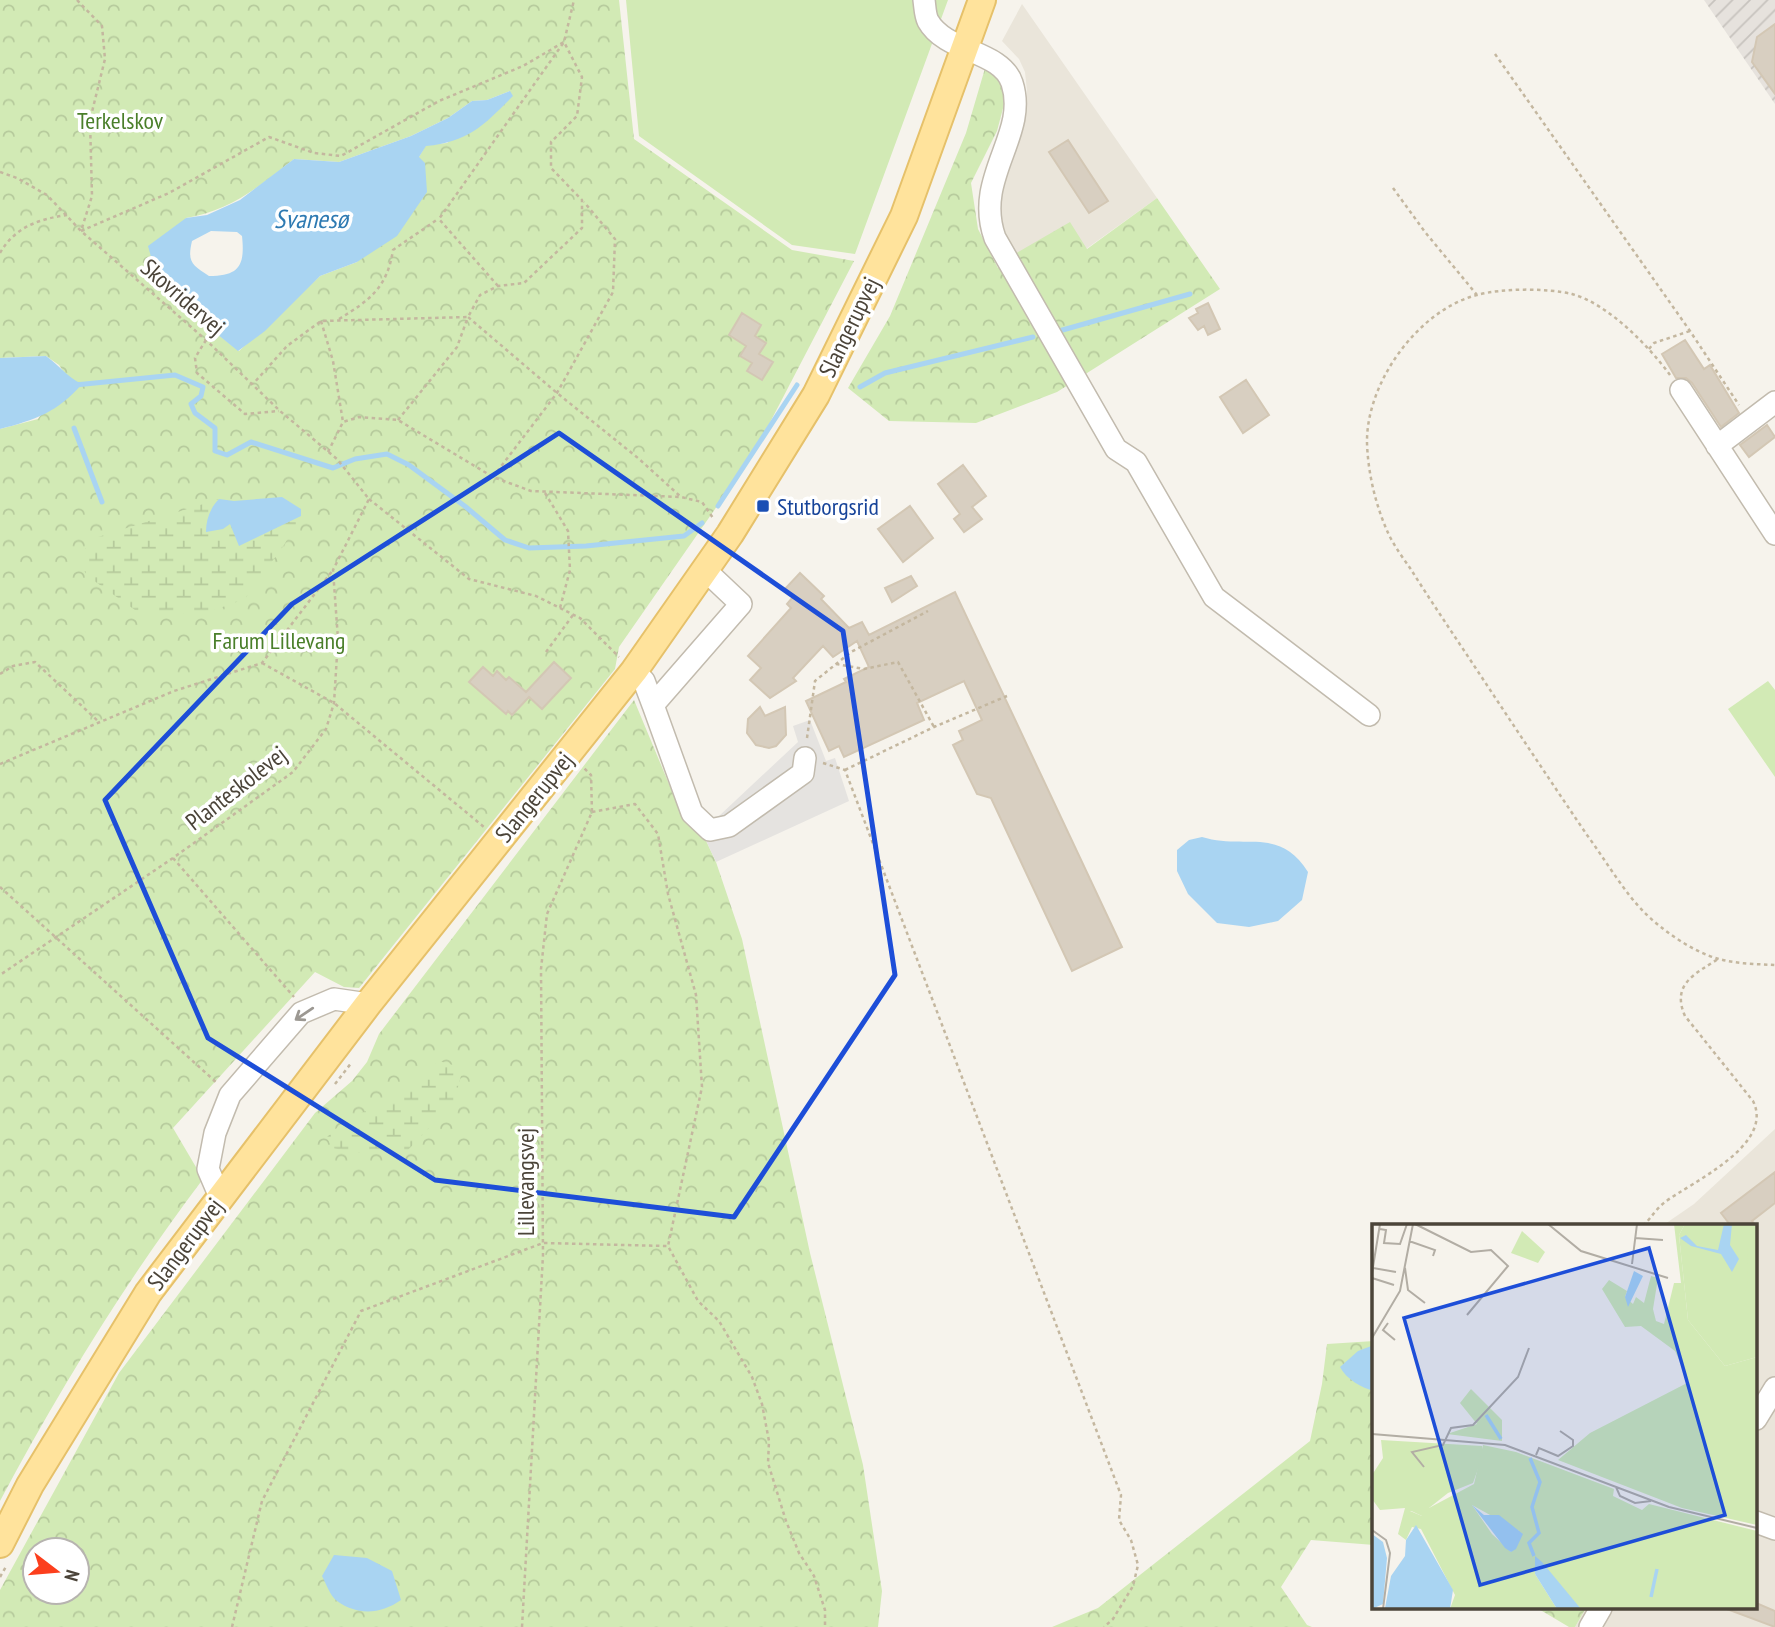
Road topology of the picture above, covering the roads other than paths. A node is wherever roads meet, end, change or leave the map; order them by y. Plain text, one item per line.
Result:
1 (923, 0) edge
2 (982, 0) edge
3 (965, 49) junction
4 (1681, 390) road end
5 (1775, 402) edge
6 (1717, 446) junction
7 (1775, 534) edge
8 (705, 570) junction
9 (634, 671) junction
10 (653, 705) junction
11 (1368, 715) dead end
12 (804, 758) road end
13 (368, 1004) junction
14 (220, 1197) junction
15 (1775, 1388) edge
16 (1758, 1416) edge
17 (1758, 1522) edge
18 (1775, 1530) edge
19 (0, 1544) edge
20 (1600, 1610) edge
21 (1590, 1627) edge

1 - 3 street
2 - 3 main road, Slangerupvej
3 - 8 main road, Slangerupvej
3 - 11 street
4 - 6 street
5 - 6 street
6 - 7 street
8 - 9 main road, Slangerupvej
8 - 10 street
9 - 10 street
9 - 13 main road, Slangerupvej
10 - 12 street
13 - 14 main road, Slangerupvej
13 -> 14 street
14 - 19 main road, Slangerupvej
15 - 16 street
17 - 18 street
20 - 21 street

